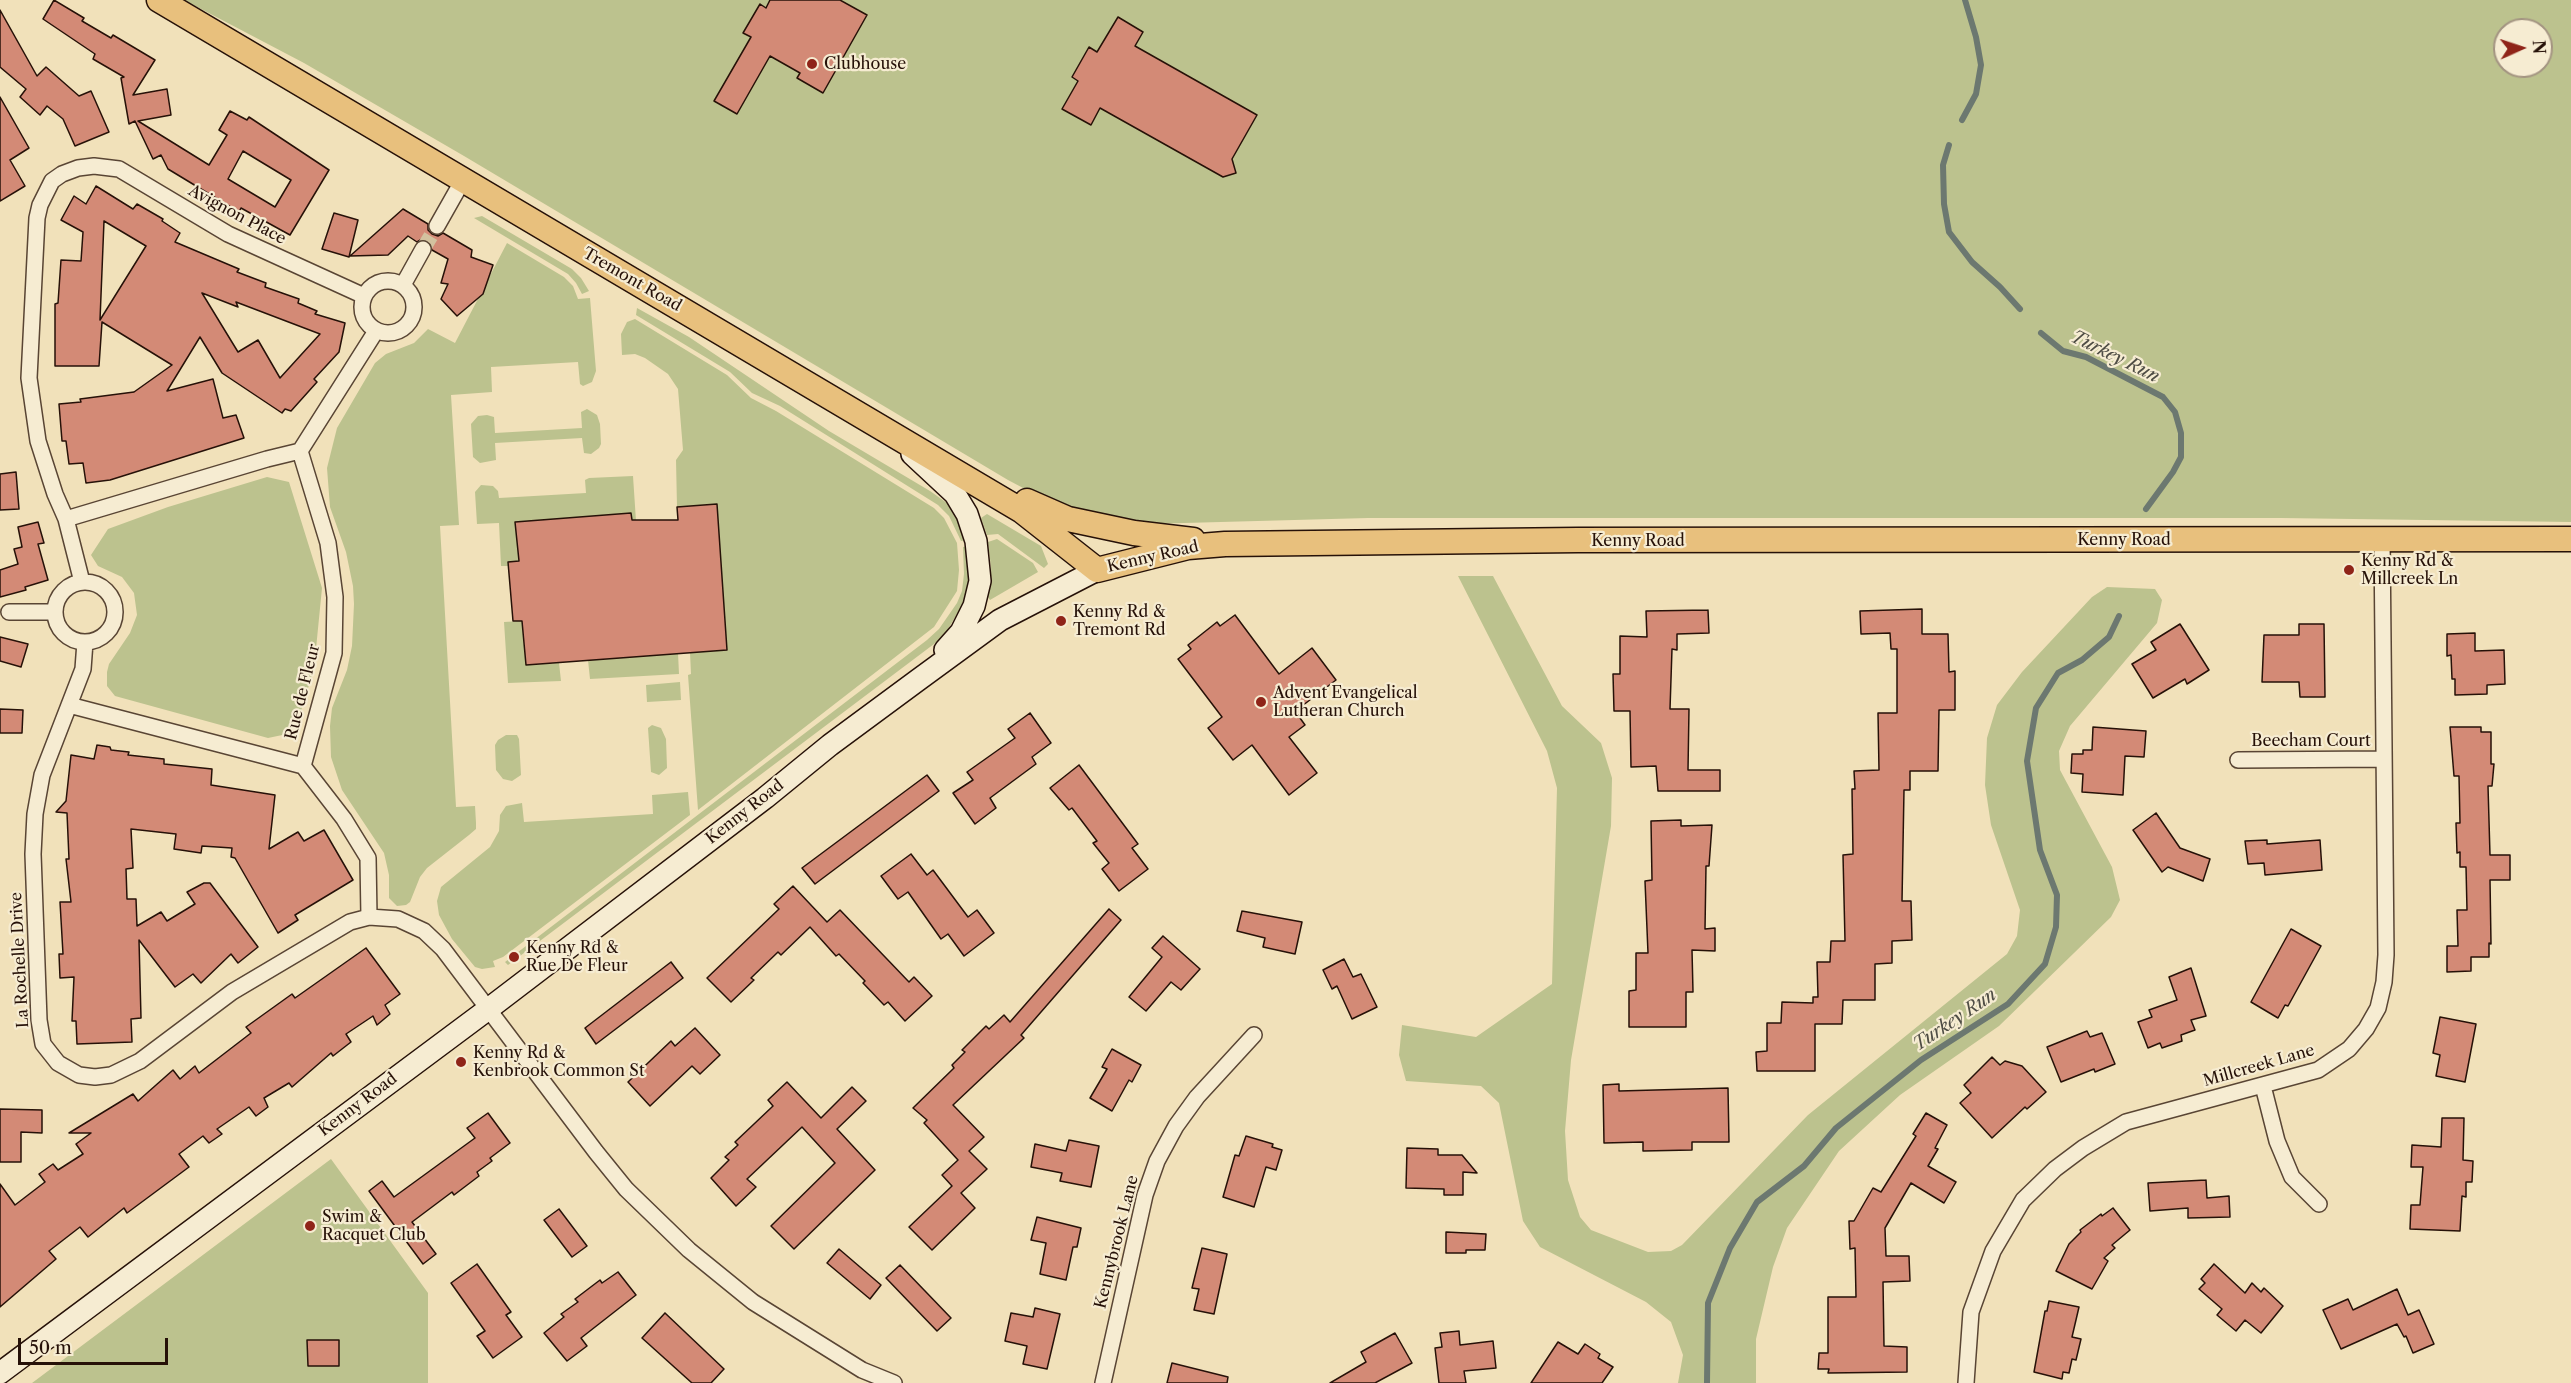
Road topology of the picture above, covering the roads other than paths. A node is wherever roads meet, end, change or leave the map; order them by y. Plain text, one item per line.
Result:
1 (159, 0) edge
2 (463, 180) junction
3 (437, 226) tunnel mouth
4 (423, 249) tunnel mouth
5 (403, 285) junction
6 (364, 296) junction
7 (375, 331) junction
8 (876, 425) junction
9 (300, 451) junction
10 (66, 519) junction
11 (2382, 539) junction
12 (2571, 539) edge
13 (1225, 544) junction
14 (1097, 570) junction
15 (82, 582) junction
16 (9, 612) dead end
17 (55, 612) junction
18 (85, 642) junction
19 (918, 680) junction
20 (69, 705) junction
21 (2384, 759) junction
22 (2238, 760) dead end
23 (303, 766) junction
24 (369, 917) junction
25 (487, 1010) junction
26 (1254, 1035) dead end
27 (2263, 1086) junction
28 (2319, 1204) dead end
29 (0, 1373) edge
30 (894, 1383) edge
31 (1103, 1383) edge
32 (1966, 1383) edge

1 - 2 main road, Tremont Road
2 - 3 street
2 - 8 main road, Tremont Road
4 - 5 street
5 - 6 street
5 - 7 street
6 - 7 street
6 - 10 street, Avignon Place
7 - 9 street
8 - 13 main road
8 - 14 main road, Tremont Road
8 - 19 main road
9 - 10 street
9 - 23 street, Rue de Fleur
10 - 15 street
11 - 12 main road, Kenny Road
11 - 13 main road, Kenny Road
11 - 21 street, Millcreek Lane
13 - 14 main road, Kenny Road
14 - 19 main road, Kenny Road
15 - 17 street
15 - 18 street
16 - 17 street
17 - 18 street
18 - 20 street, La Rochelle Drive
19 - 25 main road, Kenny Road
20 - 23 street, Rue de Fleur
20 - 24 street, La Rochelle Drive
21 - 22 street, Beecham Court
21 - 27 street, Millcreek Lane
23 - 24 street, Rue de Fleur
24 - 25 street
25 - 29 main road, Kenny Road
25 - 30 street
26 - 31 street, Kennybrook Lane
27 - 28 street
27 - 32 street, Millcreek Lane

